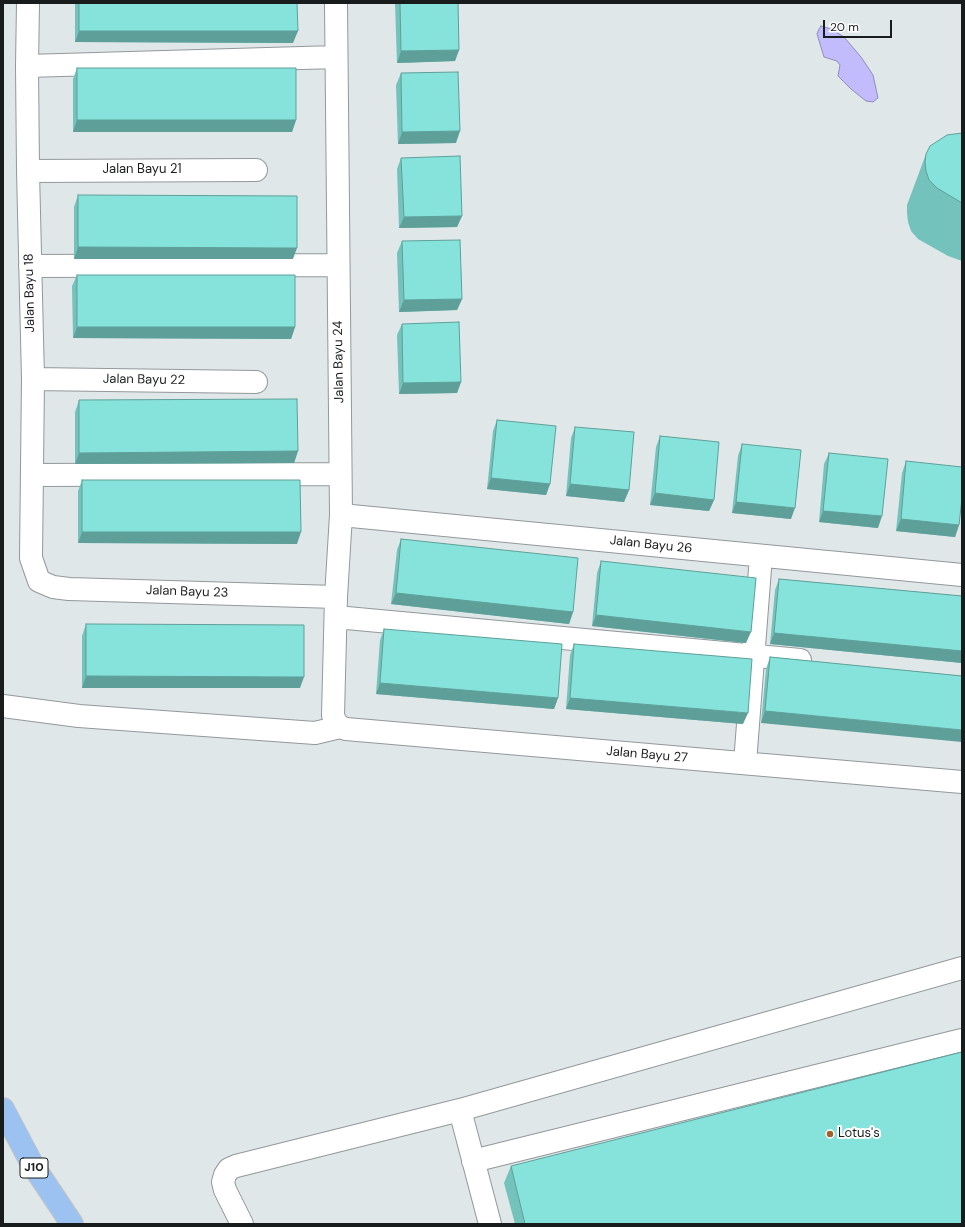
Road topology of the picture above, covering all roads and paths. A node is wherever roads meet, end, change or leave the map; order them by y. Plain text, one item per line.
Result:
1 (28, 3) edge
2 (336, 3) edge
3 (336, 58) junction
4 (27, 66) junction
5 (256, 170) dead end
6 (28, 171) junction
7 (338, 265) junction
8 (30, 266) junction
9 (32, 379) junction
10 (256, 382) dead end
11 (340, 474) junction
12 (32, 475) junction
13 (341, 515) junction
14 (761, 556) junction
15 (962, 576) edge
16 (40, 581) joint
17 (336, 607) junction
18 (753, 656) junction
19 (823, 663) edge
20 (3, 706) edge
21 (338, 724) junction
22 (745, 763) junction
23 (962, 782) edge
24 (962, 968) edge
25 (962, 1040) edge
26 (3, 1108) edge
27 (460, 1110) junction
28 (473, 1161) junction
29 (242, 1223) edge
30 (72, 1224) edge
31 (490, 1224) edge

1 - 4 street, Jalan Bayu 18
2 - 3 street, Jalan Bayu 24
3 - 4 street
3 - 7 street, Jalan Bayu 24
4 - 6 street, Jalan Bayu 18
5 - 6 street, Jalan Bayu 21
6 - 8 street, Jalan Bayu 18
7 - 8 street
7 - 11 street, Jalan Bayu 24
8 - 9 street, Jalan Bayu 18
9 - 10 street, Jalan Bayu 22
9 - 12 street, Jalan Bayu 18
11 - 12 street
11 - 13 street, Jalan Bayu 24
12 - 16 street, Jalan Bayu 18
13 - 14 street, Jalan Bayu 26
13 - 17 street, Jalan Bayu 24
14 - 15 street, Jalan Bayu 26
14 - 18 street
16 - 17 street, Jalan Bayu 23
17 - 18 street, Jalan Bayu 23
17 - 21 street, Jalan Bayu 24
18 - 19 street, Jalan Bayu 23
18 - 22 street
20 - 21 street
21 - 22 street, Jalan Bayu 27
22 - 23 street, Jalan Bayu 27
24 - 27 street
25 - 28 street
26 - 30 main road, J10
27 - 28 street
27 - 29 street
28 - 31 street

